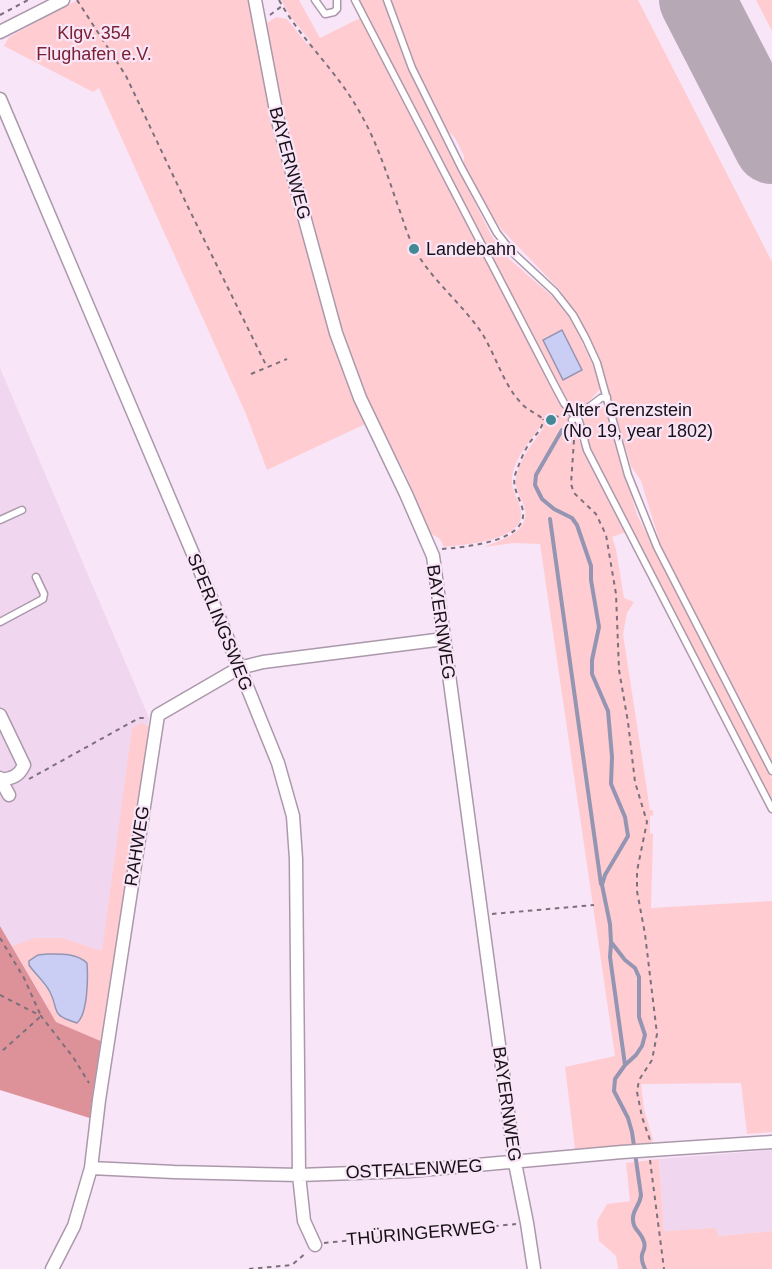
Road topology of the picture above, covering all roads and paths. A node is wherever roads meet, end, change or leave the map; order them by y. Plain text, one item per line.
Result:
1 (27, 0) edge
2 (63, 0) edge
3 (77, 0) edge
4 (255, 0) edge
5 (279, 0) edge
6 (315, 0) edge
7 (337, 0) edge
8 (355, 0) edge
9 (387, 0) edge
10 (282, 6) junction
11 (0, 15) edge
12 (258, 18) junction
13 (0, 32) edge
14 (0, 99) edge
15 (287, 359) dead end
16 (267, 367) junction
17 (251, 374) dead end
18 (607, 397) junction
19 (543, 418) junction
20 (571, 418) junction
21 (574, 435) dead end
22 (22, 510) dead end
23 (0, 520) edge
24 (431, 551) junction
25 (36, 577) dead end
26 (0, 622) edge
27 (444, 639) junction
28 (239, 668) junction
29 (156, 719) junction
30 (1, 721) edge
31 (772, 771) edge
32 (0, 779) edge
33 (26, 780) dead end
34 (9, 795) dead end
35 (772, 809) edge
36 (594, 905) dead end
37 (480, 915) junction
38 (0, 938) edge
39 (0, 995) edge
40 (41, 1016) junction
41 (0, 1053) edge
42 (99, 1100) junction
43 (772, 1142) edge
44 (647, 1150) junction
45 (515, 1163) junction
46 (92, 1168) junction
47 (300, 1175) junction
48 (527, 1223) junction
49 (315, 1245) junction
50 (52, 1269) edge
51 (249, 1269) edge
52 (534, 1269) edge
53 (664, 1269) edge

1 - 11 path
2 - 13 street
3 - 16 path
4 - 12 street, BAYERNWEG
5 - 10 path
6 - 7 lane
8 - 20 lane
9 - 18 lane
10 - 12 path
10 - 19 path
12 - 24 street, BAYERNWEG
14 - 28 street, SPERLINGSWEG
15 - 16 path
16 - 17 path
18 - 20 lane
18 - 31 lane
19 - 20 path
19 - 24 path
20 - 35 lane
21 - 44 path
22 - 23 lane
24 - 27 street, BAYERNWEG
25 - 26 lane
27 - 28 street
27 - 37 street, BAYERNWEG
28 - 29 street
28 - 47 street, SPERLINGSWEG
29 - 33 path
29 - 42 street, RAHWEG
30 - 32 street
32 - 34 street
36 - 37 path
37 - 45 street, BAYERNWEG
38 - 40 path
39 - 40 path
40 - 41 path
40 - 42 path
42 - 46 street, RAHWEG
43 - 44 street, OSTFALENWEG
44 - 45 street, OSTFALENWEG
44 - 53 path
45 - 47 street, OSTFALENWEG
45 - 48 street, BAYERNWEG
46 - 47 street, OSTFALENWEG
46 - 50 street, RAHWEG
47 - 49 street
48 - 49 path, THÜRINGERWEG
48 - 52 street, BAYERNWEG
49 - 51 path

